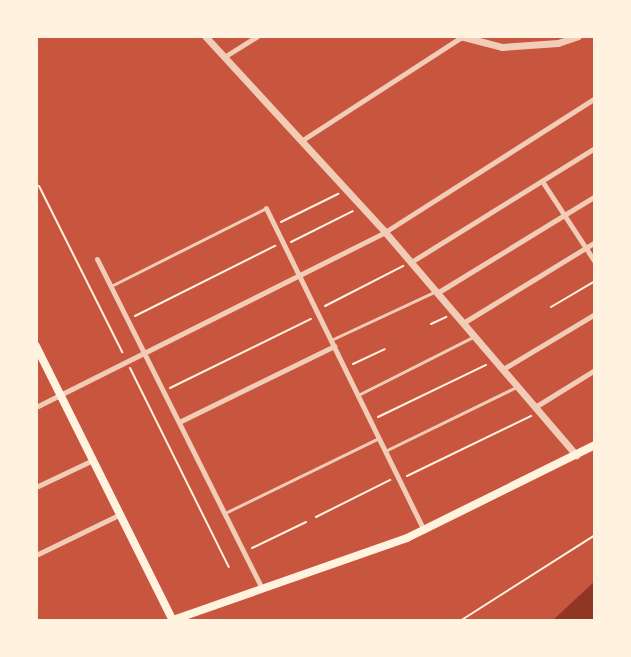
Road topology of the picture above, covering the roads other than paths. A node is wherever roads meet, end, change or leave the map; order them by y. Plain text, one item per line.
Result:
1 (205, 36) edge
2 (257, 36) edge
3 (578, 36) edge
4 (461, 37) edge
5 (224, 57) junction
6 (595, 98) edge
7 (301, 141) junction
8 (595, 148) edge
9 (542, 181) junction
10 (595, 196) edge
11 (266, 207) joint
12 (564, 215) junction
13 (385, 232) junction
14 (595, 242) edge
15 (585, 248) junction
16 (98, 259) dead end
17 (411, 262) junction
18 (595, 262) edge
19 (299, 275) junction
20 (111, 286) junction
21 (436, 292) junction
22 (595, 314) edge
23 (463, 323) junction
24 (474, 336) junction
25 (332, 343) junction
26 (36, 346) edge
27 (144, 352) junction
28 (503, 369) junction
29 (595, 370) edge
30 (518, 386) junction
31 (60, 395) junction
32 (358, 395) junction
33 (36, 407) edge
34 (537, 409) junction
35 (179, 422) junction
36 (379, 438) junction
37 (595, 445) edge
38 (385, 451) junction
39 (576, 455) junction
40 (93, 460) junction
41 (36, 487) edge
42 (225, 513) junction
43 (121, 514) junction
44 (423, 530) junction
45 (36, 555) edge
46 (262, 588) junction
47 (173, 621) edge

1 - 5 street
2 - 5 street
3 - 4 street
4 - 7 street
5 - 7 street
6 - 13 street
7 - 13 street
8 - 9 street
9 - 12 street
9 - 17 street
10 - 12 street
11 - 19 street
11 - 20 lane
12 - 15 street
12 - 21 street
13 - 17 street
13 - 19 street
14 - 15 street
15 - 18 street
15 - 23 street
16 - 20 street
17 - 21 street
19 - 25 street
19 - 27 street
20 - 27 street
21 - 23 street
21 - 25 lane
22 - 28 street
23 - 24 street
24 - 28 street
24 - 32 lane
25 - 32 street
25 - 35 street
26 - 31 main road
27 - 31 street
27 - 35 street
28 - 30 street
29 - 34 street
30 - 34 street
30 - 38 lane
31 - 33 street
31 - 40 main road
32 - 36 street
34 - 39 street
35 - 42 street
36 - 38 street
36 - 42 lane
37 - 39 main road
38 - 44 street
39 - 44 main road
40 - 41 street
40 - 43 main road
42 - 46 street
43 - 45 street
43 - 47 main road
44 - 46 main road
46 - 47 main road

